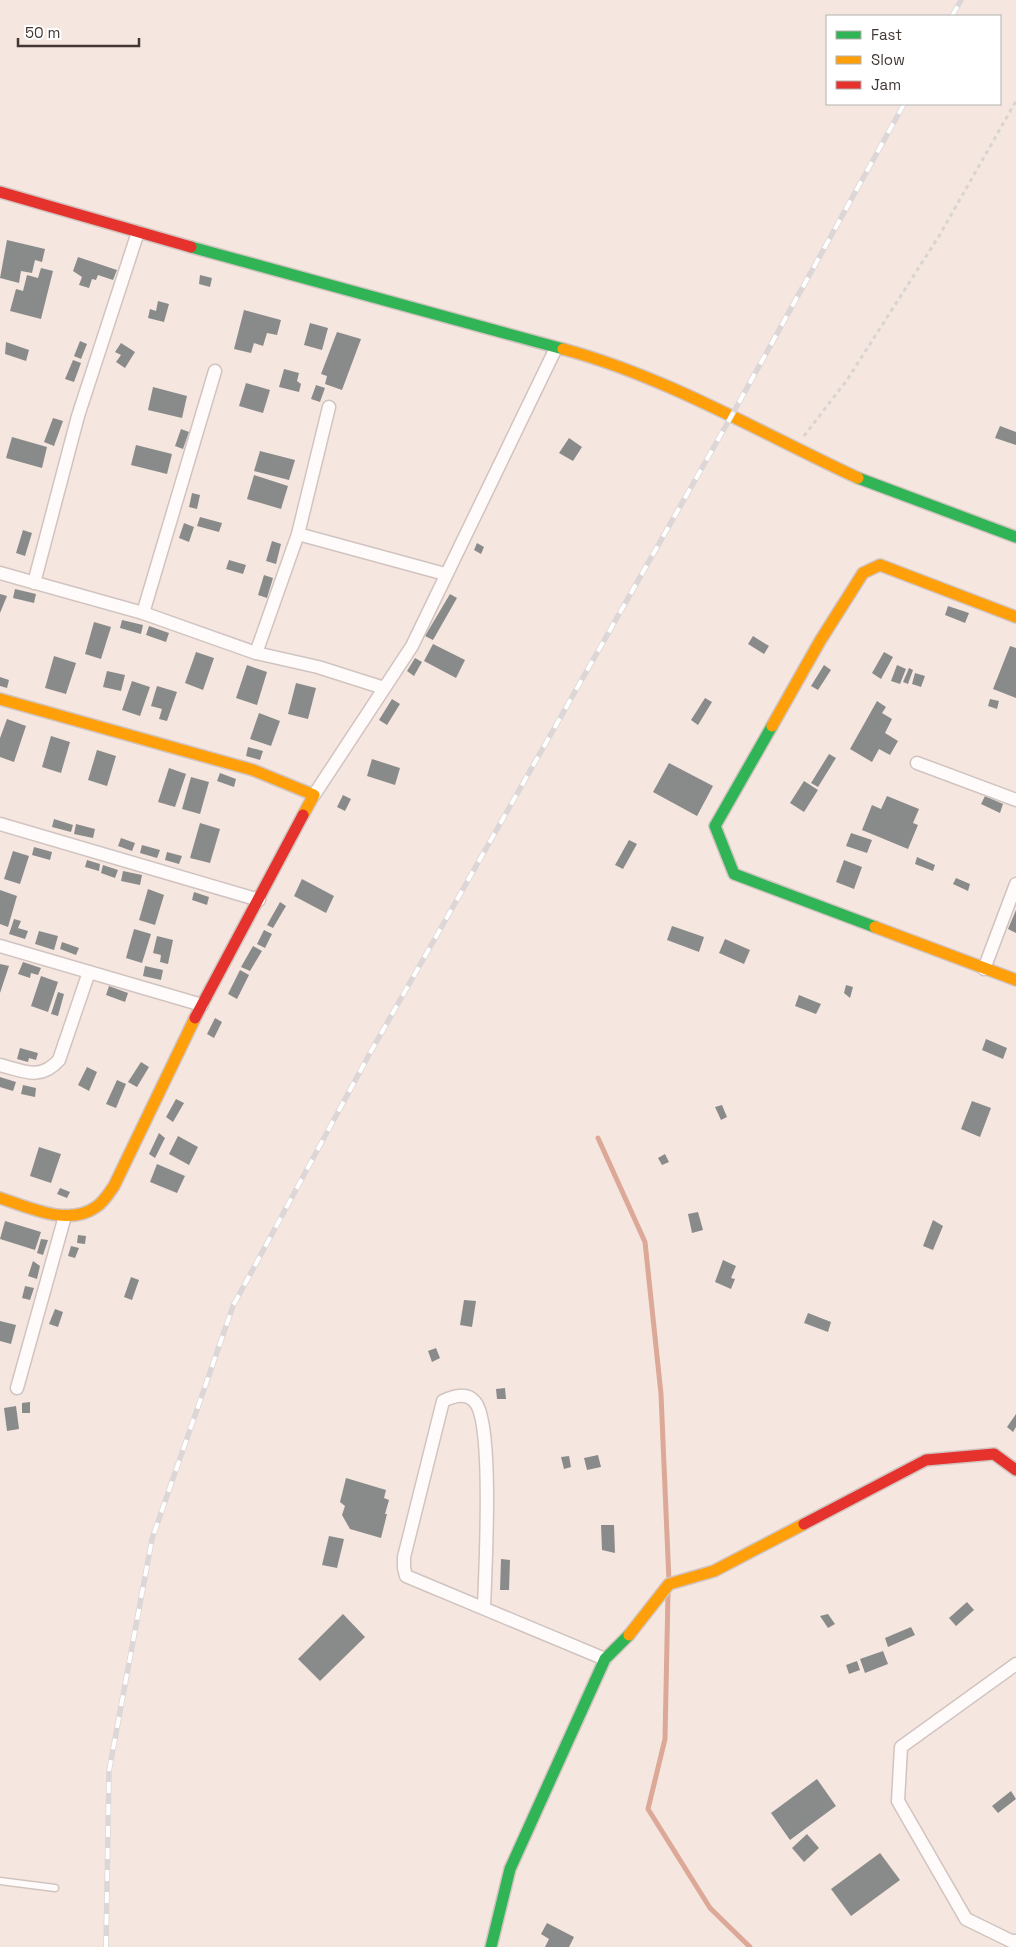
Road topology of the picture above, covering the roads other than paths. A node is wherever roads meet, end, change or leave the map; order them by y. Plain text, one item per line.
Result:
1 (0, 192) edge
2 (138, 232) junction
3 (556, 348) junction
4 (215, 371) dead end
5 (329, 407) dead end
6 (298, 534) junction
7 (1016, 537) edge
8 (0, 573) edge
9 (445, 574) junction
10 (34, 583) junction
11 (143, 613) junction
12 (1016, 617) edge
13 (256, 653) junction
14 (384, 688) junction
15 (0, 699) edge
16 (917, 762) dead end
17 (314, 795) junction
18 (1016, 800) edge
19 (0, 824) edge
20 (1016, 884) edge
21 (259, 900) junction
22 (0, 946) edge
23 (984, 970) junction
24 (89, 972) junction
25 (1016, 980) edge
26 (202, 1005) junction
27 (0, 1065) edge
28 (0, 1198) edge
29 (65, 1216) junction
30 (17, 1388) dead end
31 (1016, 1470) edge
32 (484, 1608) junction
33 (605, 1659) junction
34 (1016, 1664) edge
35 (0, 1880) edge
36 (55, 1888) dead end
37 (1016, 1941) edge
38 (491, 1947) edge

1 - 2 street
2 - 3 street
2 - 10 street
3 - 7 street
3 - 9 street
4 - 11 street
5 - 6 street
6 - 9 street
6 - 13 street
8 - 10 street
9 - 14 street
10 - 11 street
11 - 13 street
12 - 23 street
13 - 14 street
14 - 17 street
15 - 17 street
16 - 18 street
17 - 21 street
19 - 21 street
20 - 23 street
21 - 26 street
22 - 24 street
23 - 25 street
24 - 26 street
24 - 27 street
26 - 29 street
28 - 29 street
29 - 30 street
31 - 33 street
32 - 32 street
32 - 33 street
33 - 38 street
34 - 37 street
35 - 36 lane

